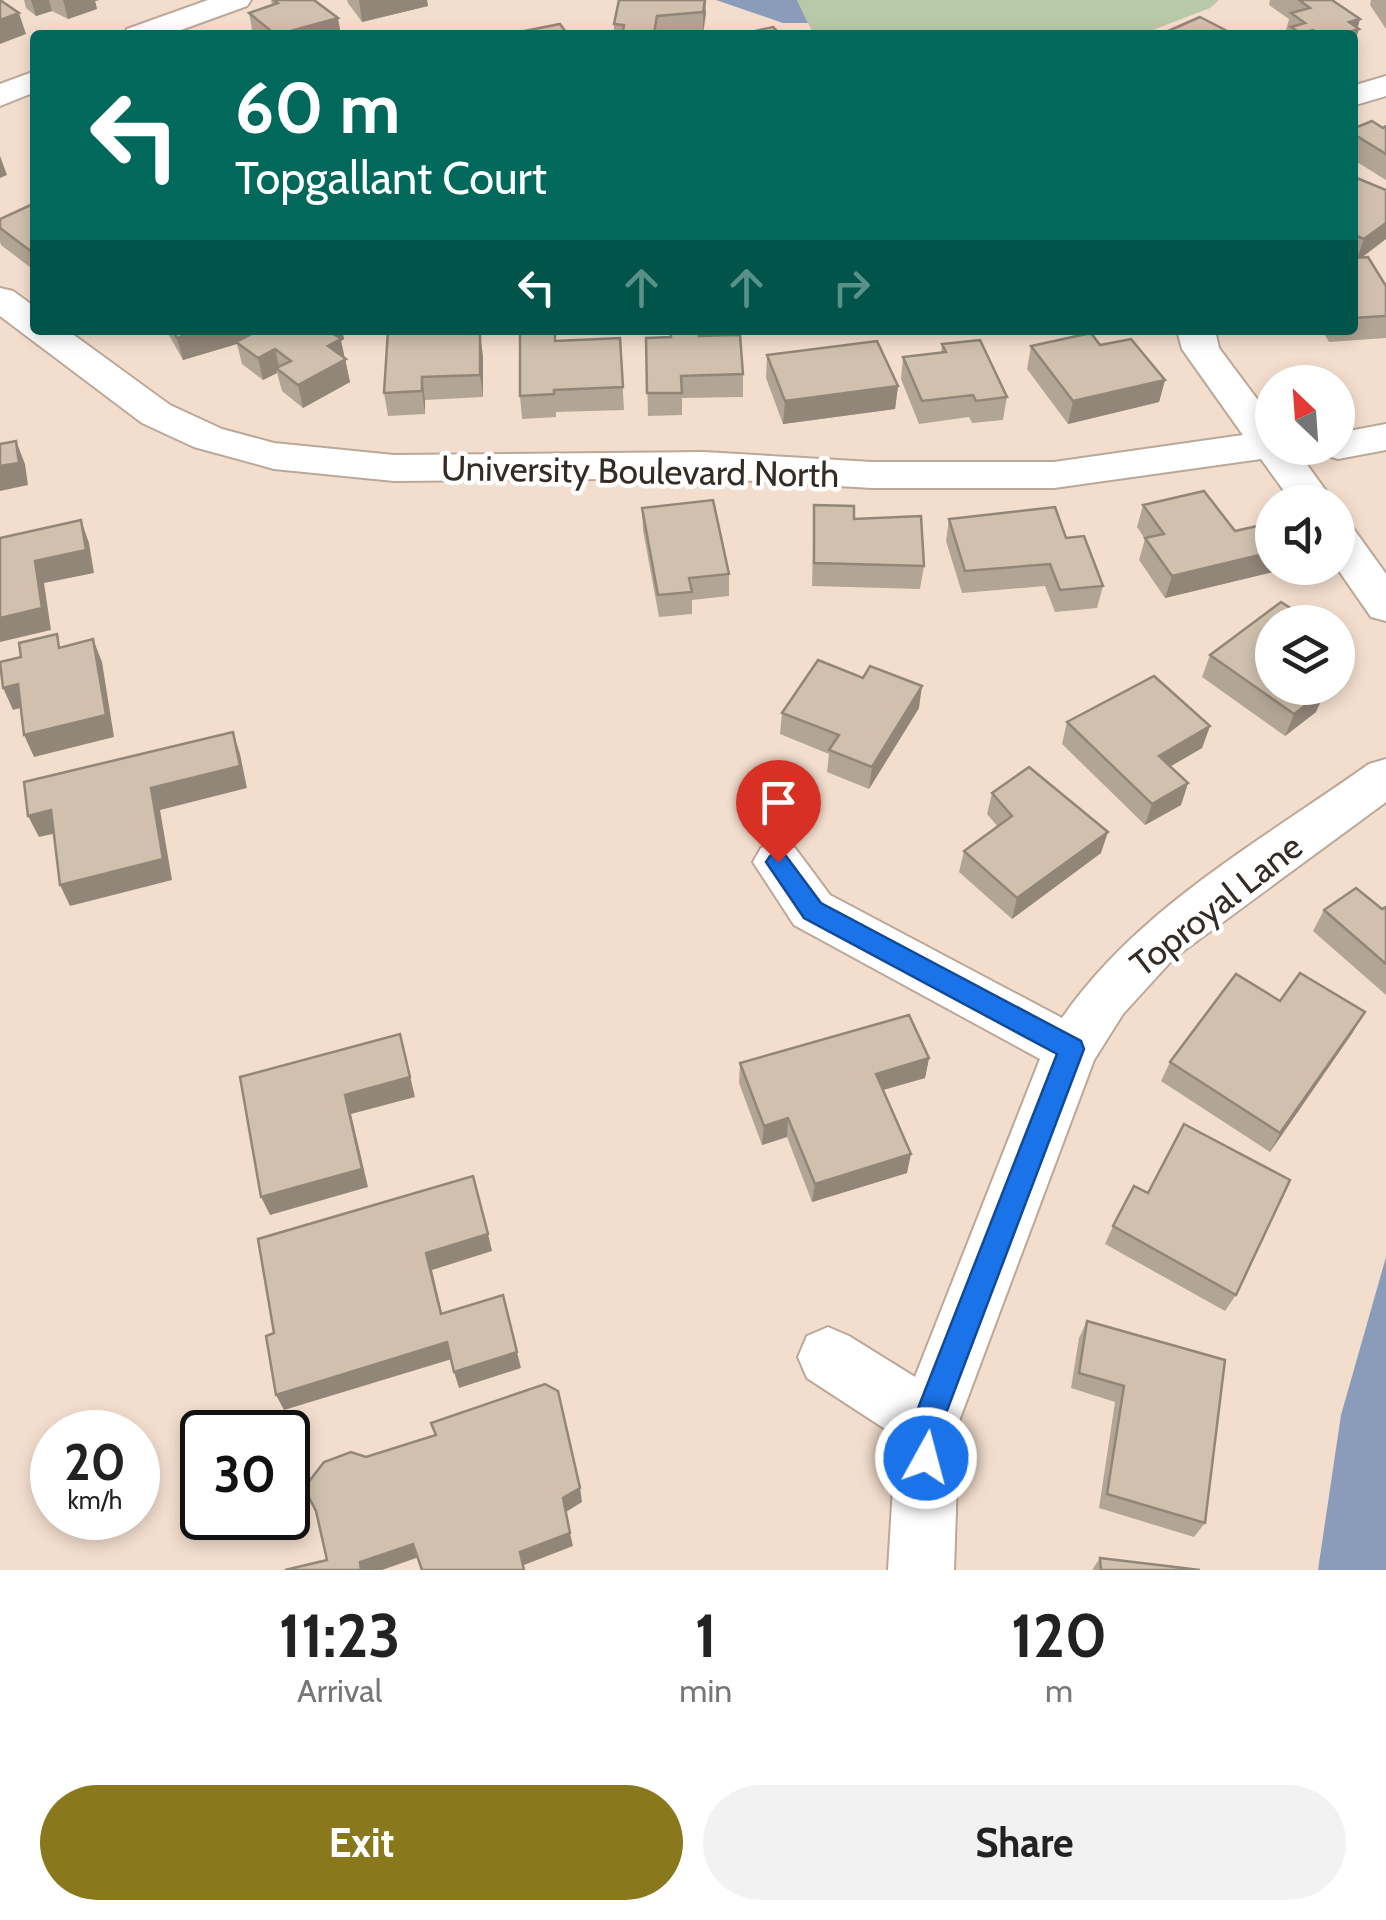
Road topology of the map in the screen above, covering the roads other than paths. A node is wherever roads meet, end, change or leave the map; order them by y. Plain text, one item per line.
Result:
1 (236, 0) edge
2 (152, 30) edge
3 (30, 82) edge
4 (1386, 86) edge
5 (1358, 95) edge
6 (0, 96) edge
7 (0, 299) edge
8 (30, 320) edge
9 (50, 335) edge
10 (1197, 335) edge
11 (1386, 409) edge
12 (1355, 415) edge
13 (1255, 422) edge
14 (1386, 437) edge
15 (1355, 443) edge
16 (1255, 447) edge
17 (1355, 562) edge
18 (1386, 606) edge
19 (1386, 777) edge
20 (778, 862) dead end
21 (1072, 1049) junction
22 (828, 1357) dead end
23 (928, 1421) junction
24 (921, 1570) edge

1 - 2 street
3 - 6 street
4 - 5 street
7 - 8 street
9 - 16 street, University Boulevard North
10 - 13 street
11 - 12 street
14 - 15 street
17 - 18 street
19 - 21 street, Toproyal Lane
20 - 21 street
21 - 23 street, Toproyal Lane
22 - 23 street
23 - 24 street, Toproyal Lane

